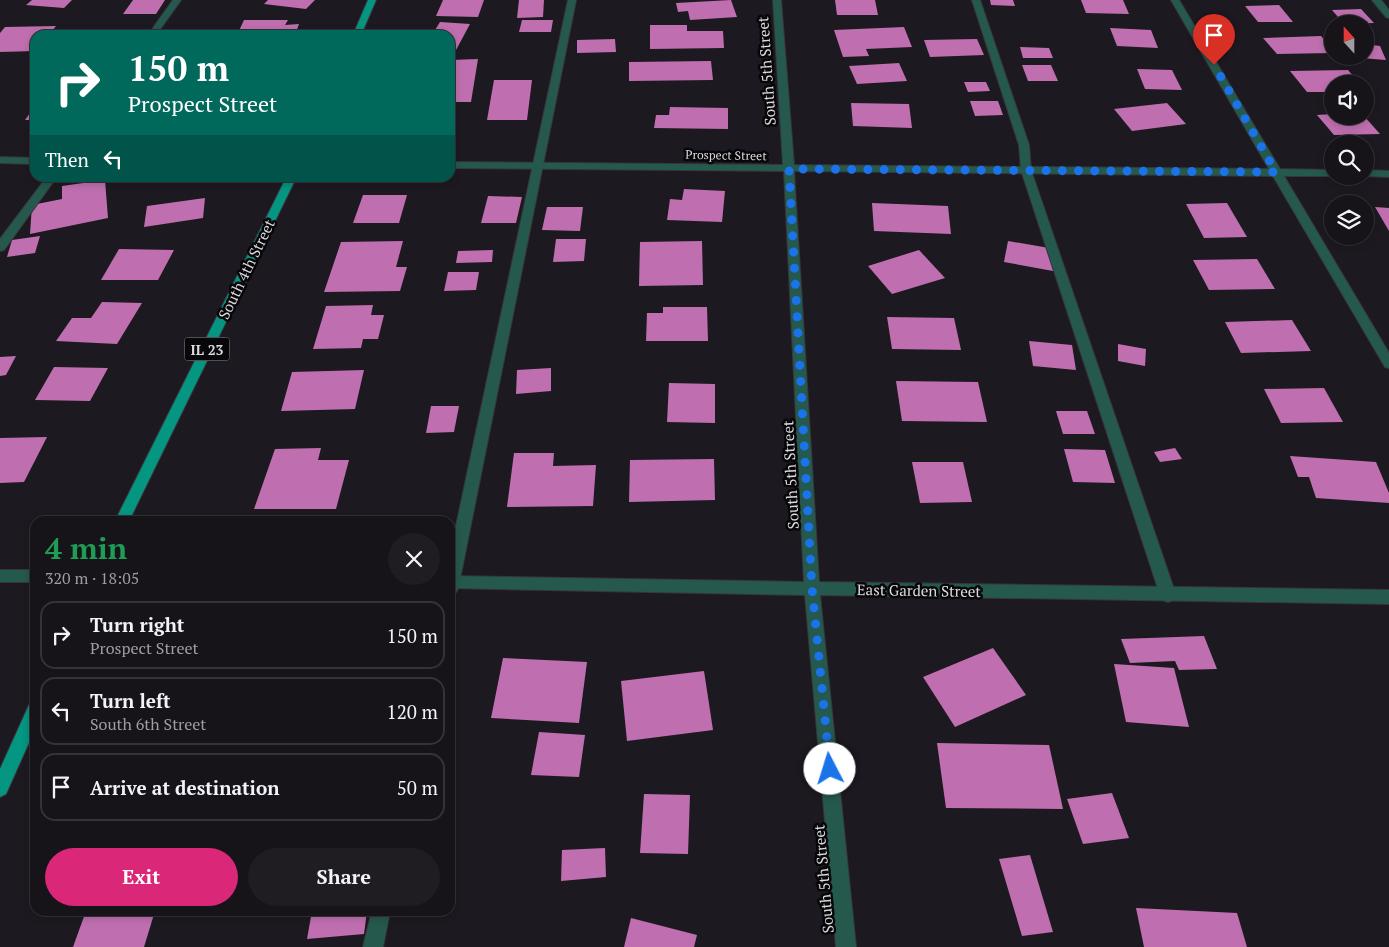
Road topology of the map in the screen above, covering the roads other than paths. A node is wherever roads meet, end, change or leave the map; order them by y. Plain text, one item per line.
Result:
1 (177, 0) edge
2 (372, 0) edge
3 (572, 0) edge
4 (777, 0) edge
5 (976, 0) edge
6 (1175, 0) edge
7 (1376, 0) edge
8 (1389, 15) edge
9 (156, 30) edge
10 (358, 30) edge
11 (0, 160) edge
12 (30, 161) edge
13 (455, 165) edge
14 (538, 166) junction
15 (789, 169) junction
16 (1026, 170) junction
17 (1276, 172) junction
18 (1324, 173) edge
19 (1374, 174) edge
20 (1389, 174) edge
21 (48, 182) edge
22 (289, 182) edge
23 (0, 247) edge
24 (1389, 364) edge
25 (124, 516) edge
26 (455, 565) edge
27 (0, 576) edge
28 (30, 576) edge
29 (455, 584) edge
30 (812, 588) junction
31 (1168, 596) junction
32 (1389, 597) edge
33 (30, 721) edge
34 (0, 788) edge
35 (380, 916) edge
36 (373, 947) edge
37 (846, 947) edge

1 - 9 street
2 - 10 main road
3 - 14 street
4 - 15 street, South 5th Street
5 - 16 street
6 - 17 street
7 - 8 street
11 - 12 street
13 - 14 street, Prospect Street
14 - 15 street, Prospect Street
14 - 26 street
15 - 16 street, Prospect Street
15 - 30 street, South 5th Street
16 - 17 street, Prospect Street
16 - 31 street
17 - 18 street, Prospect Street
17 - 24 street
19 - 20 street
21 - 23 street
22 - 25 main road, South 4th Street / IL 23
27 - 28 street
29 - 30 street, East Garden Street
30 - 31 street, East Garden Street
30 - 37 street, South 5th Street
31 - 32 street, East Garden Street
33 - 34 main road
35 - 36 street

